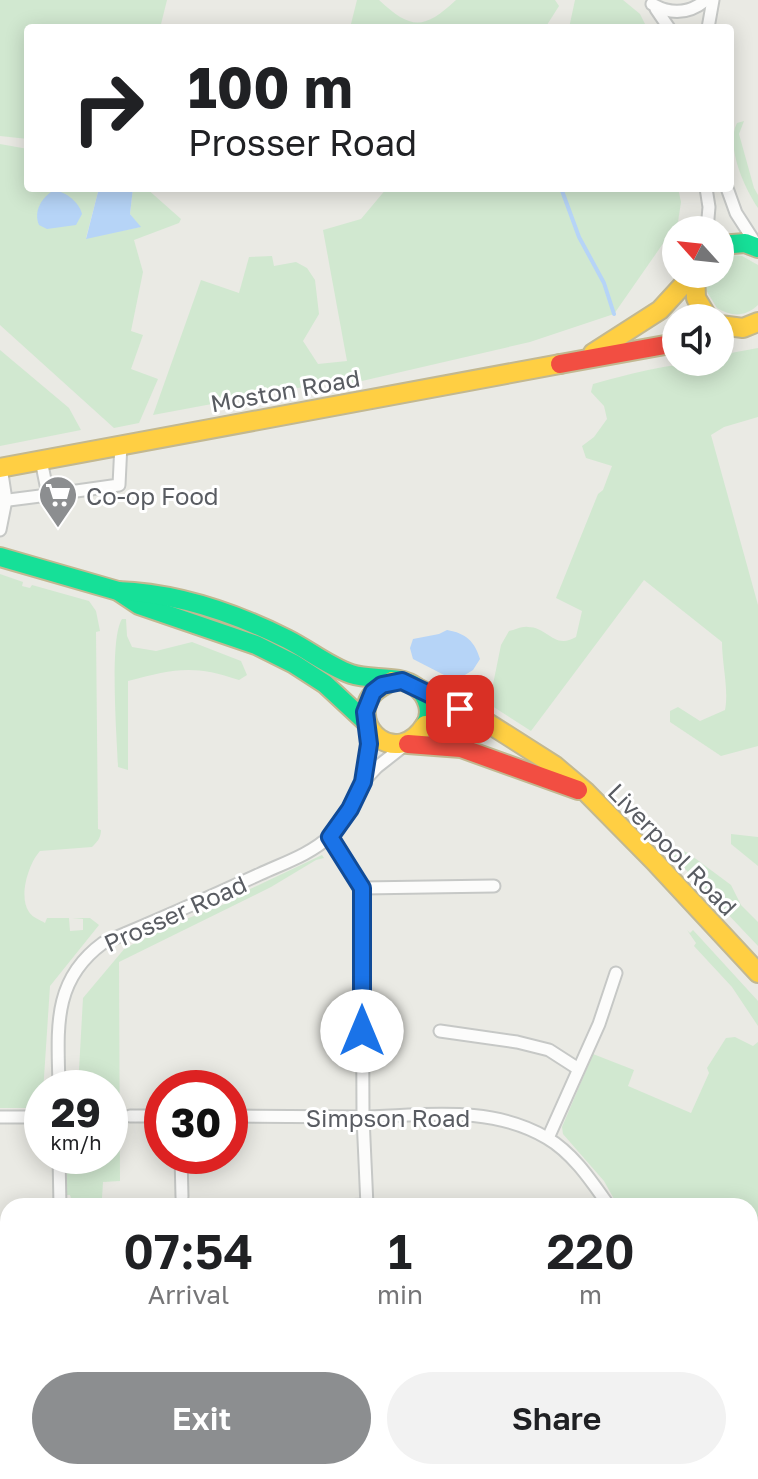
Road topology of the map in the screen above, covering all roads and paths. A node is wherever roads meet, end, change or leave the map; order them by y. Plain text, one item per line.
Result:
1 (706, 0) edge
2 (713, 0) edge
3 (650, 2) edge
4 (666, 24) edge
5 (709, 24) edge
6 (707, 192) edge
7 (728, 192) edge
8 (708, 216) edge
9 (734, 244) edge
10 (758, 247) edge
11 (683, 288) edge
12 (758, 322) edge
13 (734, 328) edge
14 (662, 346) edge
15 (579, 361) junction
16 (121, 444) junction
17 (41, 460) junction
18 (0, 468) edge
19 (48, 495) junction
20 (3, 500) edge
21 (0, 530) edge
22 (0, 557) edge
23 (118, 591) junction
24 (392, 681) junction
25 (419, 689) junction
26 (367, 724) junction
27 (407, 744) junction
28 (363, 782) junction
29 (586, 792) junction
30 (330, 837) junction
31 (494, 886) dead end
32 (362, 888) junction
33 (616, 973) dead end
34 (758, 973) edge
35 (440, 1031) dead end
36 (577, 1068) junction
37 (59, 1070) edge
38 (130, 1116) dead end
39 (144, 1116) edge
40 (248, 1116) edge
41 (0, 1117) edge
42 (24, 1117) edge
43 (363, 1117) junction
44 (548, 1138) junction
45 (59, 1174) edge
46 (181, 1174) edge
47 (182, 1197) dead end
48 (60, 1198) edge
49 (367, 1198) edge
50 (603, 1198) edge

1 - 3 street
2 - 5 street
3 - 4 street
6 - 8 street
7 - 10 street
9 - 10 highway
11 - 15 highway, Moston Road
12 - 13 highway
14 - 15 highway, Moston Road
15 - 16 highway, Moston Road
16 - 17 highway, Moston Road
16 - 19 street
17 - 18 highway, Moston Road
17 - 19 street
18 - 20 street
19 - 20 street
20 - 21 street
22 - 23 highway
23 - 24 highway
23 - 26 highway
24 - 25 highway
24 - 26 highway
25 - 27 highway
25 - 29 highway, Liverpool Road
26 - 27 highway
26 - 28 street, Prosser Road
27 - 28 street, Prosser Road
27 - 29 highway, Liverpool Road
28 - 30 street, Prosser Road
29 - 34 highway, Liverpool Road
30 - 32 street
30 - 37 street, Prosser Road
31 - 32 street
32 - 43 street
33 - 36 street
35 - 36 street
36 - 44 street
38 - 39 street
40 - 43 street, Simpson Road
41 - 42 street
43 - 44 street, Simpson Road
43 - 49 street
44 - 50 street, Simpson Road
45 - 48 street
46 - 47 street

